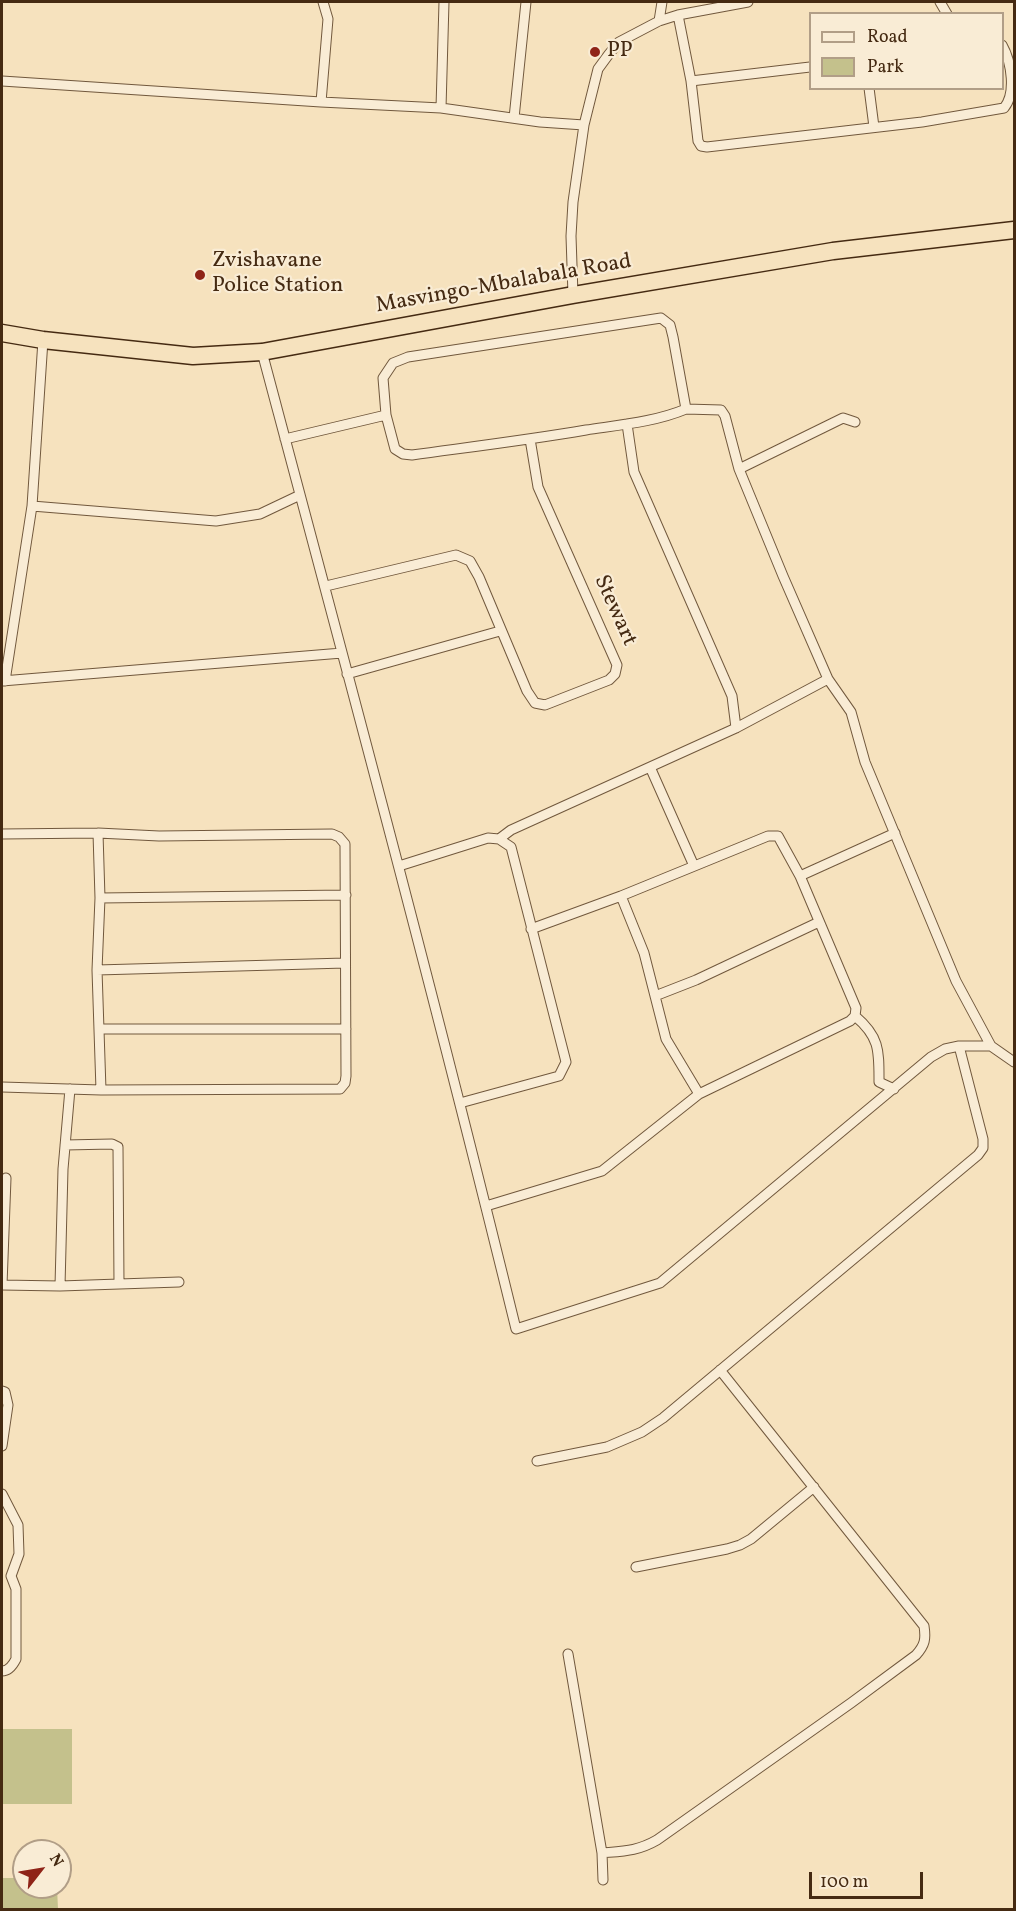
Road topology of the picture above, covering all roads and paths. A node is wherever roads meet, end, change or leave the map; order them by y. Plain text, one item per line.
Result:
1 (322, 2) edge
2 (444, 2) edge
3 (526, 2) edge
4 (662, 2) edge
5 (748, 2) edge
6 (678, 15) junction
7 (659, 21) junction
8 (1004, 49) edge
9 (809, 67) edge
10 (2, 81) edge
11 (691, 81) junction
12 (869, 90) edge
13 (321, 102) junction
14 (441, 108) junction
15 (514, 118) junction
16 (585, 125) junction
17 (874, 127) junction
18 (1014, 230) edge
19 (573, 295) junction
20 (2, 333) edge
21 (43, 340) junction
22 (262, 352) junction
23 (686, 409) junction
24 (386, 415) junction
25 (855, 422) dead end
26 (627, 424) junction
27 (285, 439) junction
28 (530, 439) junction
29 (739, 469) junction
30 (300, 495) junction
31 (32, 506) junction
32 (326, 586) junction
33 (500, 631) junction
34 (342, 653) junction
35 (347, 674) junction
36 (828, 679) junction
37 (3, 681) edge
38 (736, 728) junction
39 (650, 767) junction
40 (98, 833) junction
41 (895, 833) junction
42 (2, 834) edge
43 (499, 839) junction
44 (399, 866) junction
45 (694, 866) junction
46 (800, 876) junction
47 (346, 895) junction
48 (621, 896) junction
49 (100, 898) junction
50 (819, 922) junction
51 (531, 929) junction
52 (345, 963) junction
53 (97, 970) junction
54 (655, 996) junction
55 (855, 1016) junction
56 (99, 1029) junction
57 (346, 1029) junction
58 (959, 1046) junction
59 (991, 1046) junction
60 (1014, 1062) edge
61 (2, 1087) edge
62 (70, 1089) junction
63 (894, 1089) junction
64 (101, 1090) junction
65 (699, 1094) junction
66 (460, 1103) junction
67 (65, 1145) junction
68 (6, 1178) dead end
69 (486, 1206) junction
70 (179, 1282) dead end
71 (119, 1284) junction
72 (2, 1285) edge
73 (60, 1286) junction
74 (720, 1370) junction
75 (2, 1390) edge
76 (2, 1446) edge
77 (537, 1461) dead end
78 (814, 1487) junction
79 (2, 1494) edge
80 (636, 1567) dead end
81 (6, 1576) edge
82 (568, 1654) dead end
83 (2, 1671) edge
84 (602, 1853) junction
85 (603, 1880) dead end

1 - 13 street
2 - 14 street
3 - 15 street
4 - 7 street
5 - 6 street
6 - 7 street
6 - 11 street
7 - 16 street
8 - 17 street
9 - 11 street
10 - 13 street
11 - 17 street
12 - 17 street
13 - 14 street
14 - 15 street
15 - 16 street
16 - 19 street
18 - 19 highway, Masvingo-Mbalabala Road
19 - 22 highway, Masvingo-Mbalabala Road
20 - 21 highway, Masvingo-Mbalabala Road
21 - 22 highway, Masvingo-Mbalabala Road
21 - 31 street
22 - 27 street
23 - 24 street
23 - 26 street
23 - 29 street
24 - 27 street
24 - 28 street
25 - 29 street
26 - 28 street
26 - 38 street
27 - 30 street
28 - 33 street, Stewart
29 - 36 street
30 - 31 street
30 - 32 street
31 - 37 street
32 - 33 street
32 - 34 street
33 - 35 street
34 - 35 street
34 - 37 street
35 - 44 street
36 - 38 street
36 - 41 street
38 - 39 street
39 - 43 street
39 - 45 street
40 - 42 street
40 - 47 street
40 - 49 street
41 - 46 street
41 - 59 street
43 - 44 street
43 - 51 street
44 - 66 street
45 - 46 street
45 - 48 street
46 - 50 street
47 - 49 street
47 - 52 street
48 - 51 street
48 - 54 street
49 - 53 street
50 - 54 street
50 - 55 street
51 - 66 street
52 - 53 street
52 - 57 street
53 - 56 street
54 - 65 street
55 - 63 street
55 - 65 street
56 - 57 street
56 - 64 street
57 - 64 street
58 - 59 street
58 - 63 street
58 - 74 street
59 - 60 street
61 - 62 street
62 - 64 street
62 - 67 street
63 - 69 street
65 - 69 street
66 - 69 street
67 - 71 street
67 - 73 street
68 - 72 street
70 - 71 street
71 - 73 street
72 - 73 street
74 - 77 street
74 - 78 street
75 - 76 street
78 - 80 street
78 - 84 street
79 - 81 street
81 - 83 street
82 - 84 street
84 - 85 street

